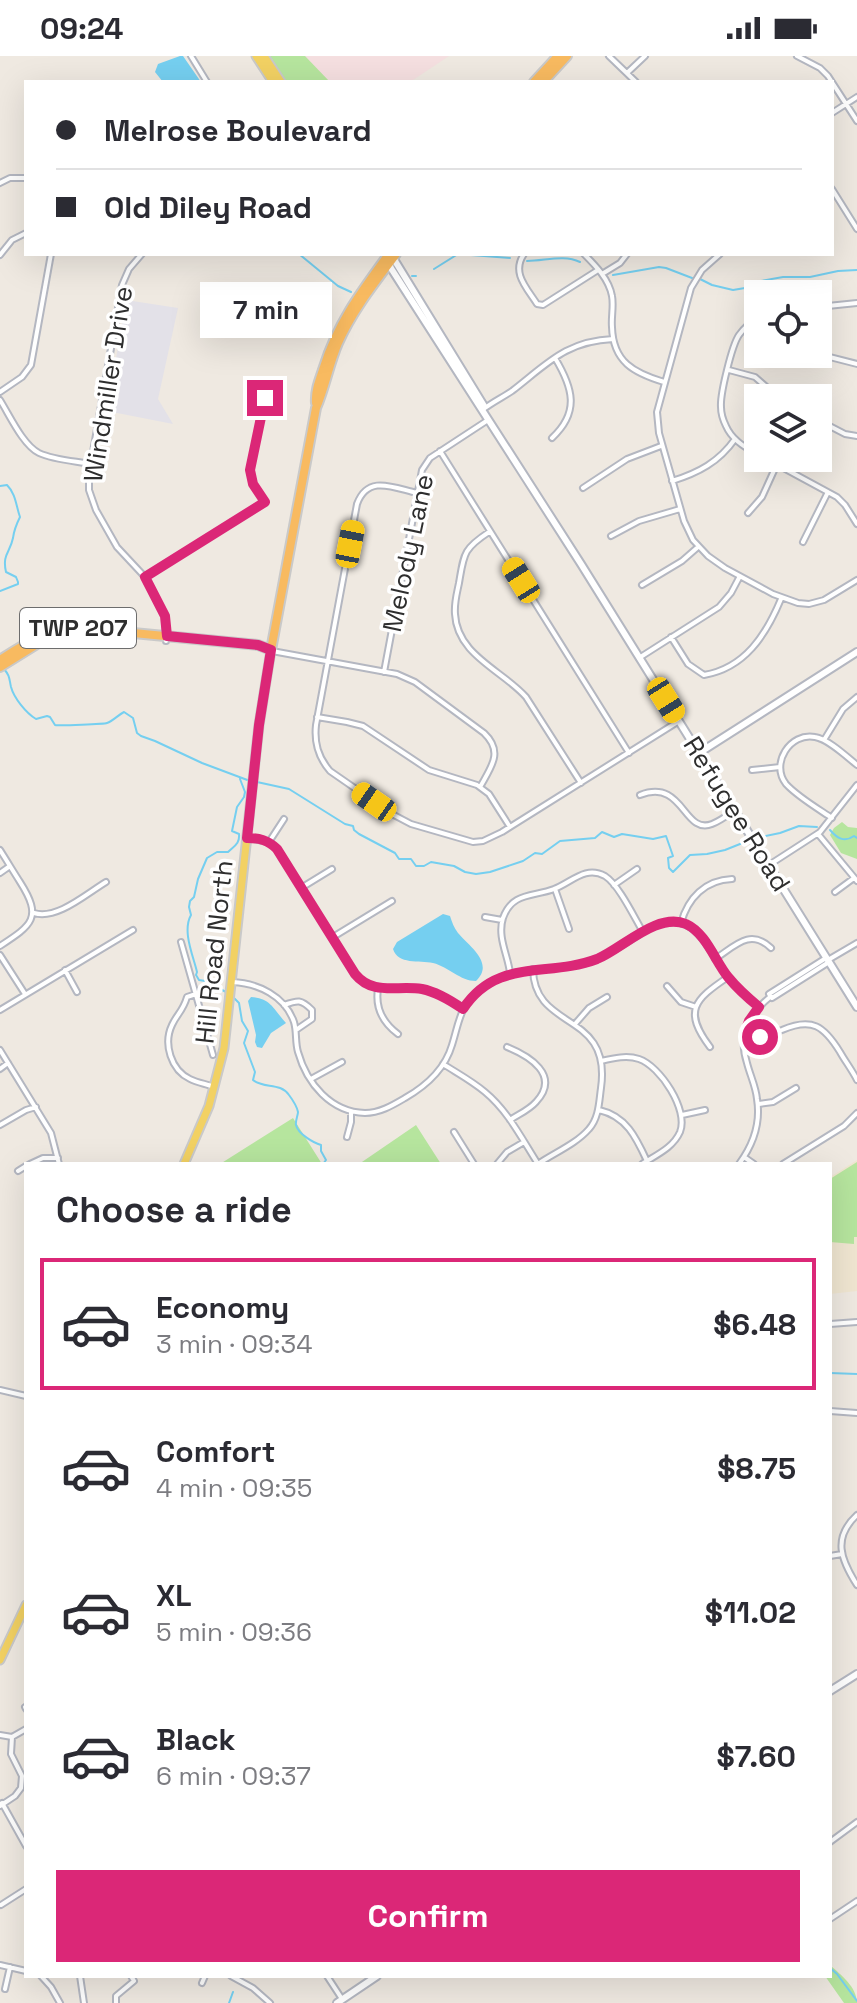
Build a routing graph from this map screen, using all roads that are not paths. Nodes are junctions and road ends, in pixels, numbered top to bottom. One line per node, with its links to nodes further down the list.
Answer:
1 (191, 56): 10 (street)
2 (256, 56): 11 (main road)
3 (264, 56): 12 (main road)
4 (558, 56): 13 (highway)
5 (567, 56): 14 (highway)
6 (609, 56): 9 (street)
7 (645, 56): 9 (street)
8 (797, 56): 16 (street)
9 (627, 73): 15 (street)
10 (206, 80)
11 (272, 80)
12 (280, 80)
13 (536, 80)
14 (545, 80)
15 (634, 80)
16 (830, 80)
17 (834, 85): 19 (street)
18 (857, 97): 19 (street)
19 (847, 104): 20 (street); 21 (street)
20 (834, 112)
21 (857, 121)
22 (24, 178): 23 (street)
23 (0, 183)
24 (834, 192): 25 (street)
25 (857, 229)
26 (24, 234): 27 (street)
27 (0, 255)
28 (51, 256): 47 (street)
29 (140, 256): 58 (street, Windmiller Drive)
30 (522, 256): 35 (street)
31 (586, 256): 35 (street)
32 (625, 256): 35 (street)
33 (718, 256): 45 (street)
34 (389, 257): 49 (main road, Refugee Road); 49 (main road, Refugee Road); 81 (highway, Hill Road North)
35 (600, 272): 39 (street)
36 (857, 303): 37 (street)
37 (832, 306)
38 (744, 330): 43 (street)
39 (613, 339): 40 (street); 45 (street)
40 (555, 357): 49 (street); 53 (street)
41 (832, 358): 42 (street)
42 (857, 364)
43 (729, 370): 46 (street); 54 (street)
44 (268, 382): 75 (street)
45 (664, 382): 56 (street)
46 (763, 384)
47 (0, 392)
48 (0, 400): 58 (street)
49 (484, 408): 50 (main road, Refugee Road)
50 (489, 419): 57 (street, Melody Lane); 83 (main road, Refugee Road)
51 (832, 428): 52 (street)
52 (857, 436)
53 (552, 438)
54 (735, 439): 55 (street); 61 (street)
55 (744, 445)
56 (662, 446): 61 (street); 62 (street)
57 (440, 451): 64 (street, Melody Lane); 70 (street)
58 (91, 464): 75 (street, Windmiller Drive)
59 (773, 472): 67 (street)
60 (792, 472): 63 (street)
61 (672, 481): 65 (street)
62 (583, 488)
63 (828, 492): 68 (street); 72 (street)
64 (417, 493): 85 (street); 87 (street, Melody Lane)
65 (680, 509): 71 (street); 73 (street)
66 (857, 511): 68 (street)
67 (748, 513)
68 (851, 515): 69 (street)
69 (857, 524)
70 (490, 531): 92 (street); 97 (street)
71 (611, 536)
72 (803, 542)
73 (698, 547): 74 (street); 77 (street)
74 (740, 576): 78 (street); 79 (street)
75 (145, 577): 80 (street, Windmiller Drive)
76 (857, 580): 78 (street)
77 (642, 585)
78 (781, 598): 79 (street)
79 (671, 637): 83 (street)
80 (166, 638): 81 (highway, TWP 207); 84 (highway, TWP 207)
81 (271, 650): 85 (street); 106 (main road, Hill Road North)
82 (857, 652): 93 (main road)
83 (639, 658): 90 (main road, Refugee Road)
84 (5, 659): 86 (highway, TWP 207)
85 (328, 661): 87 (street); 89 (street)
86 (0, 667)
87 (384, 672): 98 (street)
88 (857, 697): 91 (street)
89 (317, 717): 98 (street); 104 (street)
90 (679, 721): 92 (street); 93 (main road, Refugee Road)
91 (824, 740): 94 (street); 95 (street)
92 (629, 753): 97 (street)
93 (699, 753): 101 (main road, Refugee Road)
94 (857, 765)
95 (780, 767): 96 (street); 102 (street)
96 (752, 770)
97 (581, 783): 104 (street)
98 (480, 787): 104 (street)
99 (856, 789): 102 (street)
100 (640, 795): 101 (street)
101 (735, 810): 109 (main road, Refugee Road)
102 (832, 818): 105 (street)
103 (284, 819): 107 (street)
104 (510, 827)
105 (818, 834): 109 (street); 115 (street)
106 (247, 838): 107 (street); 141 (main road, Hill Road North)
107 (269, 842): 118 (street)
108 (0, 850): 110 (street)
109 (769, 865): 136 (main road, Refugee Road)
110 (10, 866): 113 (street); 122 (street)
111 (332, 869): 118 (street)
112 (637, 869): 117 (street)
113 (0, 873)
114 (732, 879): 125 (street)
115 (856, 879): 120 (street)
116 (106, 882): 122 (street)
117 (614, 885): 119 (street); 128 (street)
118 (301, 888): 129 (street)
119 (555, 888): 124 (street); 126 (street)
120 (835, 892)
121 (392, 901): 129 (street)
122 (33, 913): 132 (street)
123 (485, 917): 124 (street)
124 (503, 920): 139 (street)
125 (681, 923): 128 (street); 135 (street)
126 (569, 929)
127 (133, 930): 138 (street)
128 (643, 932): 137 (street)
129 (332, 937): 143 (street)
130 (181, 942): 146 (street)
131 (857, 943): 136 (street)
132 (0, 946)
133 (771, 948): 135 (street)
134 (0, 955): 145 (street)
135 (715, 959): 140 (street)
136 (828, 960): 150 (street); 151 (main road, Refugee Road)
137 (533, 969): 139 (street); 154 (street)
138 (65, 970): 144 (street); 145 (street)
139 (510, 973): 152 (street)
140 (728, 977): 149 (street); 150 (street)
141 (231, 986): 148 (street); 169 (main road, Hill Road North)
142 (667, 986): 149 (street)
143 (378, 989): 152 (street); 156 (street)
144 (77, 992)
145 (25, 994): 153 (street)
146 (196, 994): 161 (street); 169 (street)
147 (607, 997): 154 (street)
148 (284, 1005): 155 (street); 155 (street)
149 (696, 1007): 159 (street)
150 (759, 1007): 157 (street)
151 (857, 1007)
152 (463, 1009): 165 (street)
153 (0, 1010)
154 (575, 1024): 162 (street)
155 (296, 1031): 167 (street)
156 (398, 1034)
157 (744, 1035): 168 (street); 171 (street)
158 (507, 1047): 178 (street)
159 (710, 1047)
160 (0, 1050): 164 (street)
161 (213, 1055)
162 (601, 1061): 173 (street); 177 (street)
163 (342, 1062): 167 (street)
164 (8, 1063): 166 (street); 172 (street)
165 (443, 1064): 175 (street); 178 (street)
166 (0, 1069)
167 (311, 1079): 175 (street)
168 (857, 1080)
169 (215, 1087): 186 (main road, Hill Road North)
170 (796, 1088): 171 (street)
171 (758, 1104): 183 (street)
172 (36, 1107): 179 (street); 184 (street)
173 (598, 1109): 190 (street); 191 (street)
174 (705, 1110): 177 (street)
175 (351, 1111): 181 (street)
176 (857, 1113): 194 (street)
177 (682, 1115): 191 (street)
178 (510, 1120): 182 (street)
179 (0, 1125)
180 (454, 1132): 187 (street)
181 (347, 1137)
182 (524, 1142): 188 (street); 189 (street)
183 (744, 1157): 192 (street); 193 (street)
184 (58, 1161): 185 (street)
185 (34, 1162)
186 (185, 1162)
187 (473, 1162)
188 (498, 1162)
189 (537, 1162)
190 (541, 1162)
191 (644, 1162)
192 (740, 1162)
193 (751, 1162)
194 (786, 1162)
195 (24, 1167): 196 (street)
196 (18, 1171)
197 (857, 1322): 198 (street)
198 (832, 1324)
199 (0, 1390): 200 (street)
200 (24, 1396)
201 (832, 1411): 202 (street)
202 (857, 1413)
203 (857, 1515): 204 (street)
204 (842, 1554): 205 (street); 206 (street)
205 (832, 1556)
206 (857, 1585)
207 (24, 1609): 208 (main road)
208 (0, 1660)
209 (857, 1674): 210 (main road)
210 (832, 1690)
211 (24, 1730): 213 (street)
212 (0, 1735): 213 (street)
213 (12, 1737): 214 (street)
214 (1, 1804): 217 (street)
215 (857, 1822): 216 (street)
216 (832, 1841)
217 (24, 1843)
218 (24, 1890): 220 (street)
219 (857, 1901): 221 (street)
220 (1, 1905)
221 (832, 1918)
222 (0, 1965): 223 (street)
223 (10, 1967): 224 (street); 233 (street)
224 (24, 1970)
225 (43, 1978): 235 (street)
226 (80, 1978): 236 (street)
227 (132, 1978): 237 (street)
228 (204, 1978): 232 (street)
229 (235, 1978): 238 (street)
230 (328, 1978): 234 (street)
231 (374, 1978): 234 (main road)
232 (202, 1983)
233 (5, 1989)
234 (339, 2001)
235 (60, 2003)
236 (84, 2003)
237 (116, 2003)
238 (270, 2003)

